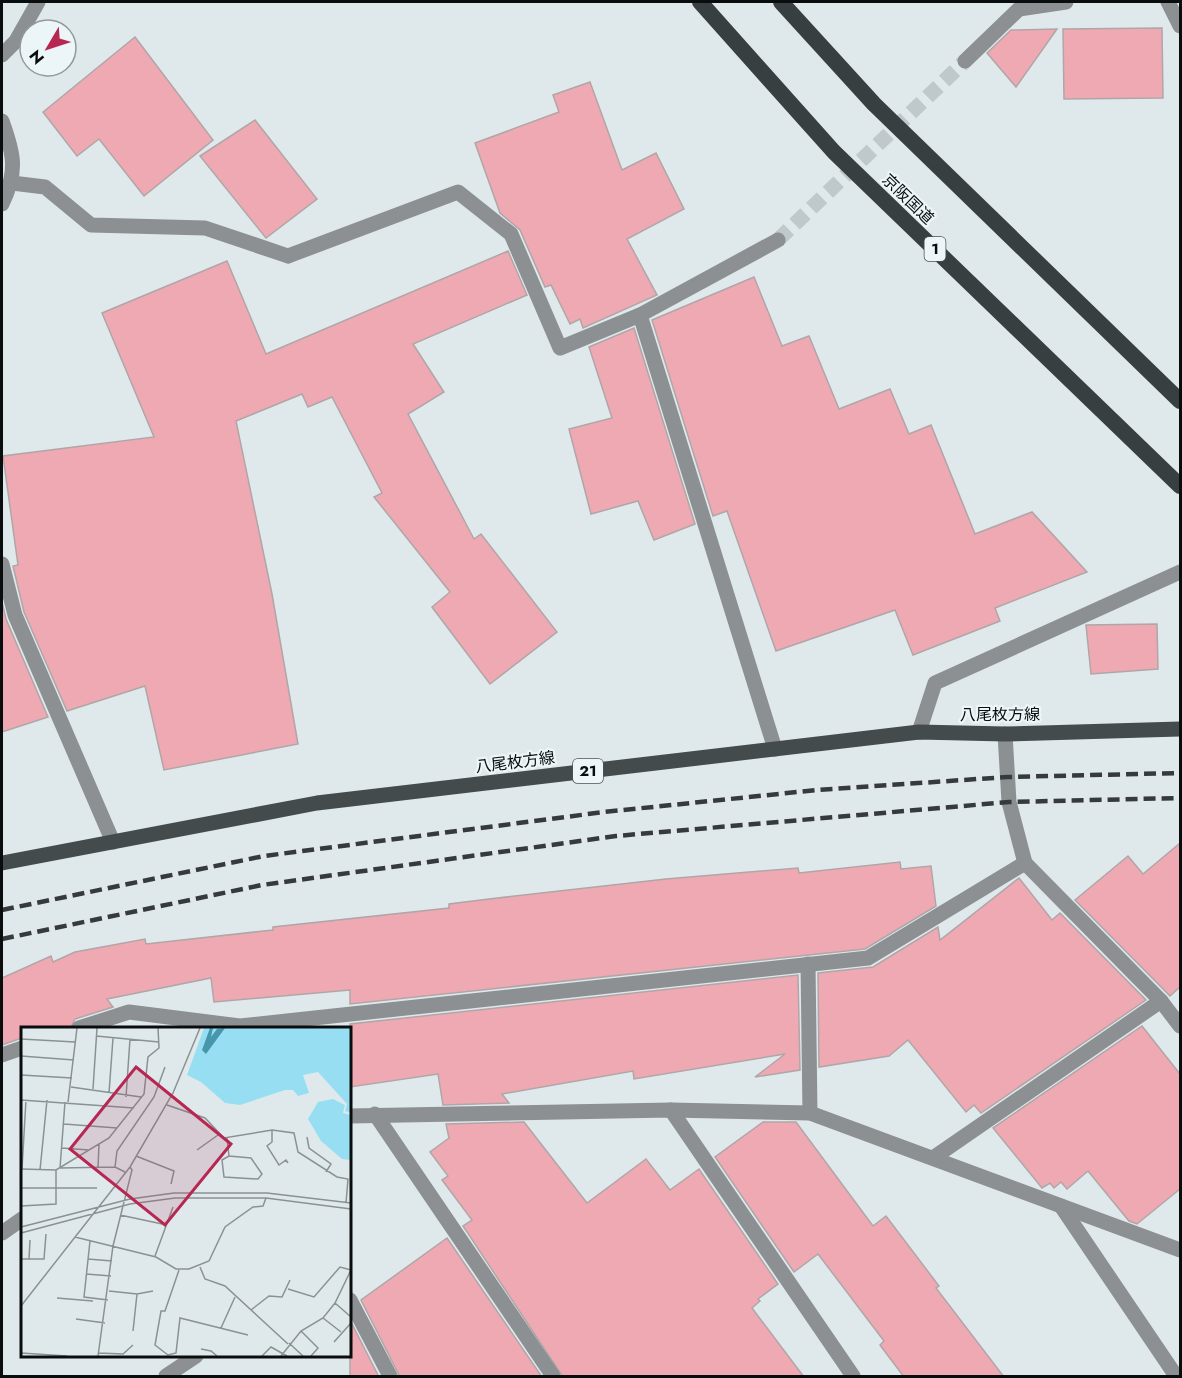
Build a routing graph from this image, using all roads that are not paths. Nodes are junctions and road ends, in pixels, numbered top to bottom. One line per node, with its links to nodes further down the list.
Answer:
1 (38, 2): 7 (street)
2 (700, 2): 15 (highway, 京阪国道 / 1)
3 (782, 2): 14 (highway)
4 (1066, 2): 8 (street)
5 (1168, 2): 6 (street)
6 (1180, 26)
7 (2, 55)
8 (965, 61)
9 (2, 121): 10 (street)
10 (12, 183): 11 (street); 13 (street)
11 (2, 204)
12 (778, 240): 13 (street)
13 (640, 315): 21 (street)
14 (1180, 401)
15 (1180, 486)
16 (2, 564): 22 (street)
17 (1180, 572): 19 (street)
18 (1180, 729): 20 (main road, 八尾枚方線 / 21)
19 (919, 732): 20 (main road, 八尾枚方線 / 21); 21 (main road, 八尾枚方線 / 21)
20 (1005, 734): 24 (street)
21 (775, 749): 22 (main road, 八尾枚方線 / 21)
22 (113, 842): 23 (main road, 八尾枚方線 / 21)
23 (2, 863)
24 (1025, 863): 25 (street); 26 (street)
25 (808, 964): 27 (street); 33 (street)
26 (1161, 1001): 28 (street); 36 (street)
27 (263, 1026): 29 (street)
28 (1180, 1026)
29 (86, 1027)
30 (21, 1048): 31 (street)
31 (2, 1055)
32 (671, 1110): 33 (street); 34 (street); 46 (street)
33 (810, 1113): 36 (street)
34 (375, 1114): 35 (street); 45 (street)
35 (351, 1116)
36 (933, 1158): 37 (street)
37 (1061, 1206): 40 (street); 47 (street)
38 (21, 1220): 39 (street)
39 (2, 1233)
40 (1180, 1250)
41 (351, 1302): 44 (street)
42 (195, 1357): 43 (street)
43 (166, 1377)
44 (390, 1377)
45 (553, 1377)
46 (853, 1377)
47 (1176, 1377)

